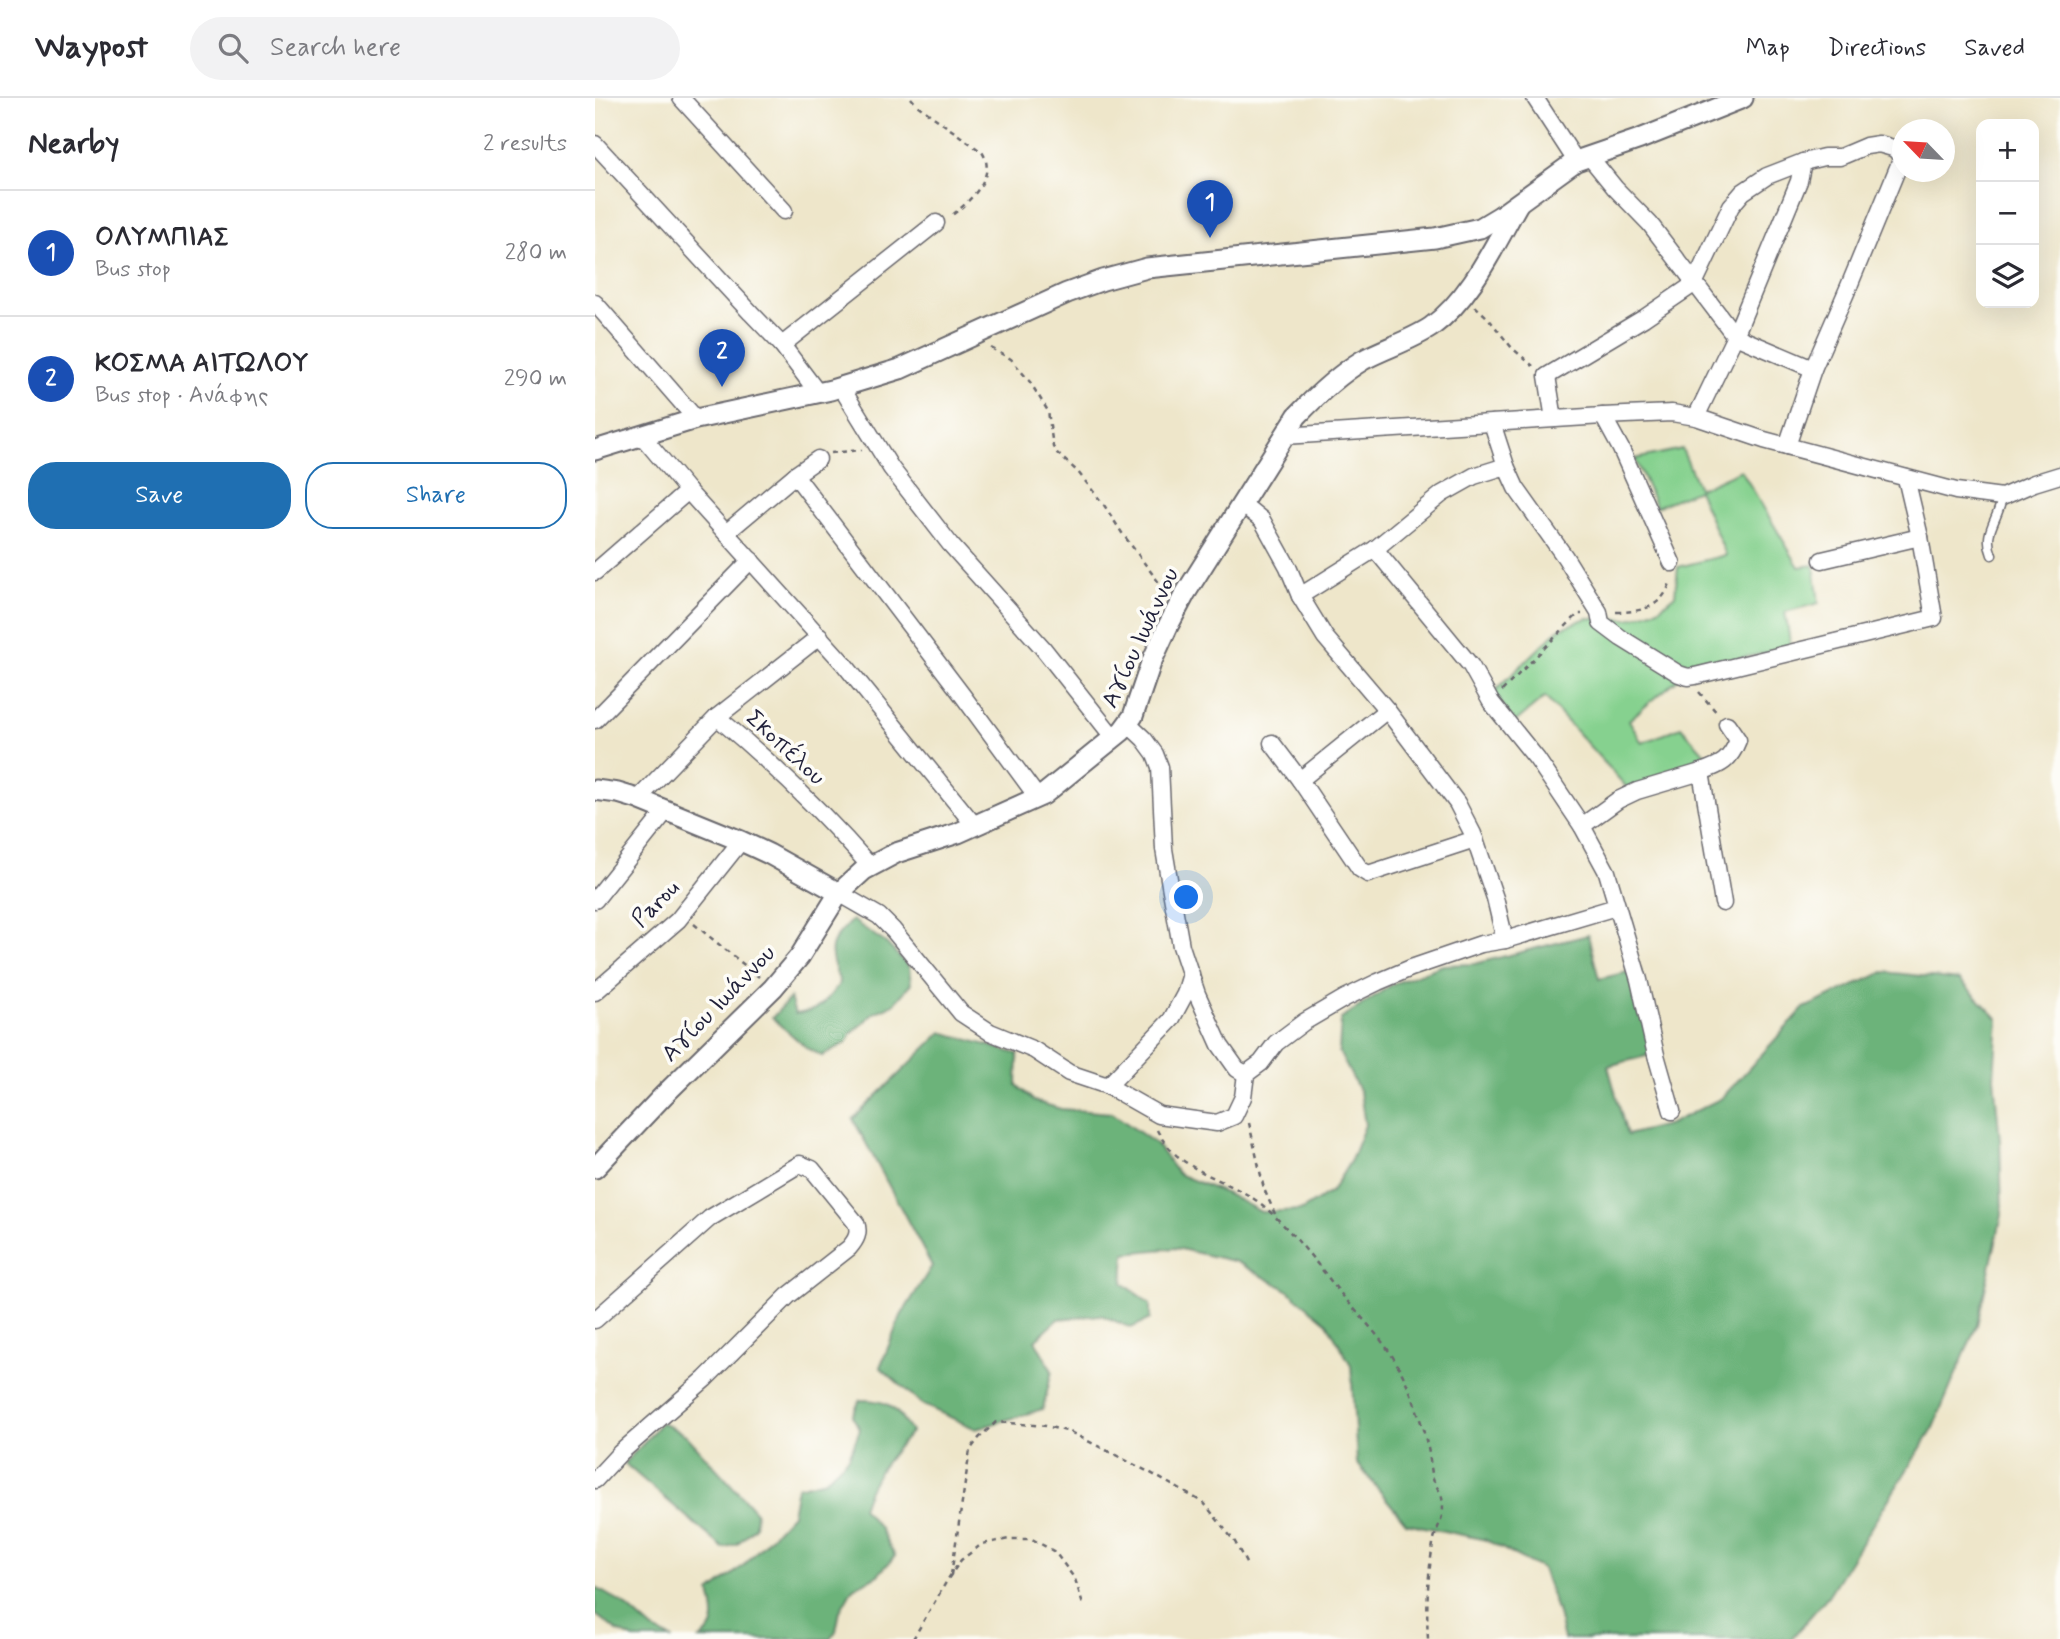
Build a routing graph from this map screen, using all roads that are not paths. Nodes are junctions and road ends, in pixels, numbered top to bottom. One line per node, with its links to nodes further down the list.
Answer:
1 (681, 98): 8 (street)
2 (1535, 98): 5 (street)
3 (1743, 98): 5 (street, Αγίου Ιωάννου)
4 (595, 144): 13 (street)
5 (1582, 158): 7 (street, Αγίου Ιωάννου); 10 (street)
6 (1803, 162): 10 (street); 12 (street); 14 (street)
7 (1518, 204): 15 (street); 23 (street, Αγίου Ιωάννου)
8 (784, 211)
9 (936, 223): 13 (street)
10 (1694, 284): 12 (street); 20 (street)
11 (595, 303): 19 (street)
12 (1735, 336): 14 (street); 18 (street)
13 (782, 345): 16 (street)
14 (1813, 369): 24 (street)
15 (841, 387): 16 (street); 48 (street)
16 (818, 393): 19 (street)
17 (1603, 415): 18 (street); 20 (street); 40 (street)
18 (1696, 417): 24 (street)
19 (697, 419): 22 (street)
20 (1554, 419): 21 (street)
21 (1492, 423): 23 (street); 27 (street)
22 (642, 436): 25 (street); 31 (street)
23 (1284, 436): 33 (street, Αγίου Ιωάννου)
24 (1787, 446): 30 (street)
25 (595, 450)
26 (818, 459): 28 (street)
27 (1506, 466): 35 (street); 36 (street)
28 (795, 475): 34 (street); 53 (street)
29 (2060, 475): 32 (street)
30 (1906, 478): 32 (street); 35 (street)
31 (688, 491): 34 (street); 41 (street)
32 (2002, 497): 37 (lane)
33 (1241, 503): 42 (street); 48 (street, Αγίου Ιωάννου)
34 (726, 533): 38 (street)
35 (1920, 537): 39 (street)
36 (1375, 549): 42 (street); 56 (street)
37 (1992, 555)
38 (751, 560): 43 (street); 46 (street)
39 (1822, 560)
40 (1672, 563)
41 (595, 572)
42 (1300, 596): 44 (street)
43 (820, 636): 45 (street); 57 (street)
44 (1387, 710): 51 (street); 58 (street)
45 (717, 717): 54 (street, Σκοπέλου); 60 (street, Σκοπέλου)
46 (595, 720)
47 (1727, 724): 50 (street)
48 (1121, 731): 53 (street, Αγίου Ιωάννου); 66 (street)
49 (1272, 743): 51 (street)
50 (1701, 772): 56 (street); 63 (street)
51 (1300, 780): 58 (street)
52 (595, 790): 54 (street)
53 (1038, 798): 57 (street, Αγίου Ιωάννου)
54 (638, 799): 55 (street)
55 (666, 811): 59 (street); 62 (street)
56 (1582, 826): 64 (street)
57 (975, 827): 60 (street, Αγίου Ιωάννου)
58 (1475, 839): 65 (street)
59 (741, 841): 61 (street); 67 (street, Parou)
60 (870, 866): 61 (street, Αγίου Ιωάννου)
61 (839, 893): 69 (street); 71 (street, Αγίου Ιωάννου)
62 (595, 900)
63 (1723, 903)
64 (1616, 907): 65 (street); 70 (street)
65 (1505, 940): 68 (street)
66 (1191, 974): 68 (street); 69 (street)
67 (595, 992)
68 (1246, 1074): 69 (street)
69 (1108, 1086)
70 (1672, 1111)
71 (595, 1168)
72 (595, 1320): 73 (street)
73 (595, 1480)

